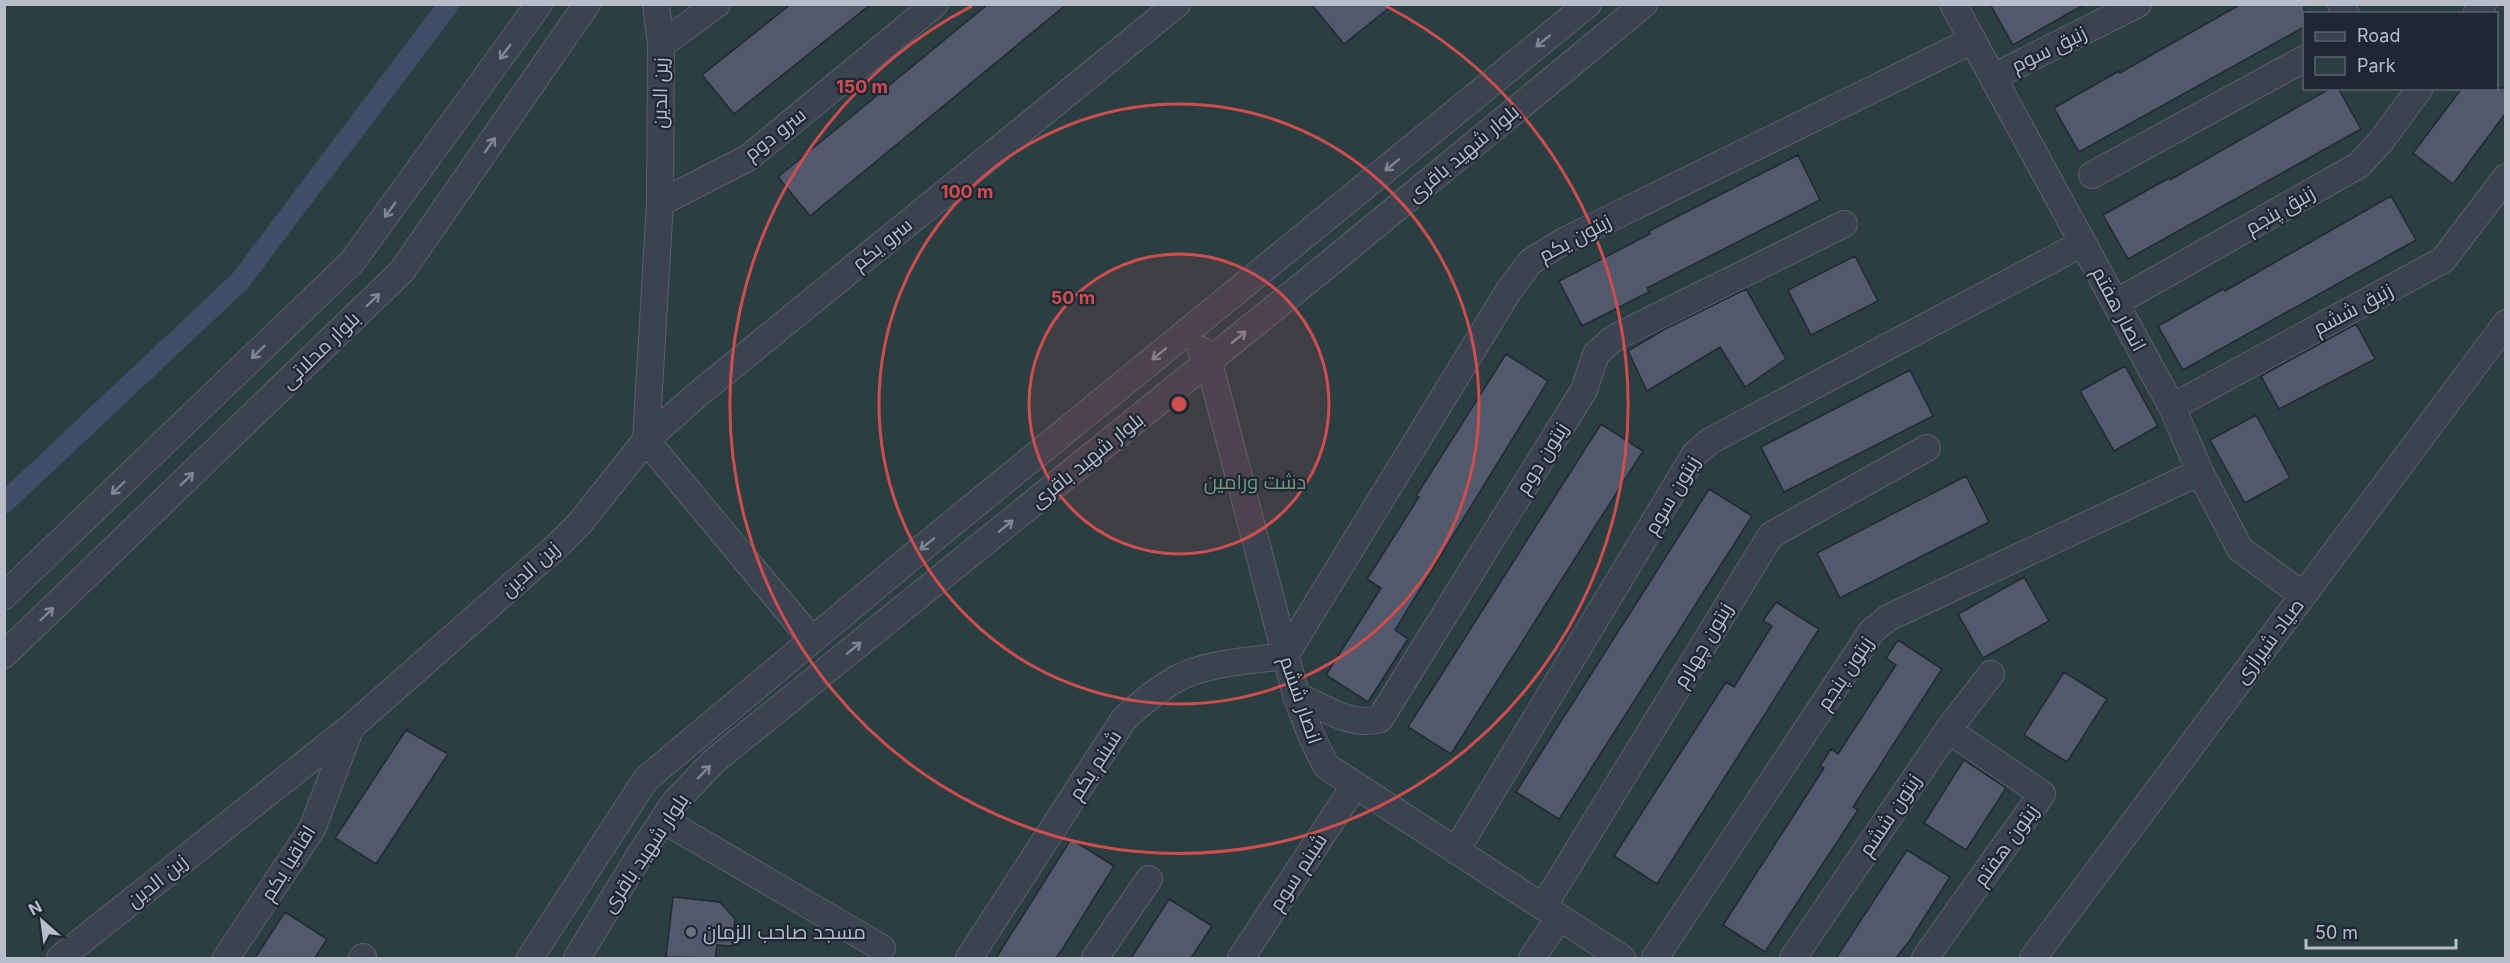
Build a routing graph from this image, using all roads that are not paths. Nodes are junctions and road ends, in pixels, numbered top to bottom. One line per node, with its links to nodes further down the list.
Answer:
1 (539, 4): 30 (street, بلوار محلاتی, one-way to 30)
2 (587, 4): 32 (street, بلوار محلاتی, one-way to 2)
3 (656, 4): 12 (street, زین الدین)
4 (717, 4): 12 (street)
5 (934, 4): 18 (street, سرو دوم)
6 (1177, 4): 26 (street, سرو یکم)
7 (1588, 4): 23 (street, بلوار شهید باقری, one-way to 23)
8 (1644, 4): 24 (street, بلوار شهید باقری, one-way to 8)
9 (1953, 4): 11 (street, انصار هفتم)
10 (2138, 4): 14 (street, زنبق سوم)
11 (1973, 40): 14 (street, انصار هفتم); 33 (street, زیتون یکم)
12 (661, 45): 18 (street, زین الدین)
13 (2303, 60): 16 (street)
14 (1993, 77): 20 (street, انصار هفتم)
15 (2412, 92): 21 (street, زنبق پنجم)
16 (2092, 175)
17 (2505, 177): 25 (street, زنبق ششم)
18 (660, 202): 26 (street, زین الدین)
19 (1844, 224): 35 (street, زیتون دوم)
20 (2083, 243): 21 (street, انصار هفتم); 40 (street, زیتون سوم)
21 (2115, 303): 25 (street, انصار هفتم)
22 (2505, 323): 29 (street, صیاد شیرازی)
23 (1188, 331): 24 (street, انصار ششم); 31 (street, بلوار شهید باقری, one-way to 31)
24 (1209, 362): 33 (street, انصار ششم); 39 (street, بلوار شهید باقری, one-way to 24)
25 (2172, 406): 28 (street, انصار هفتم)
26 (646, 440): 31 (street); 36 (street, زین الدین)
27 (1927, 448): 42 (street, زیتون چهارم)
28 (2200, 472): 29 (street, انصار هفتم); 53 (street, زیتون پنجم)
29 (2303, 595): 56 (street, صیاد شیرازی)
30 (4, 596)
31 (812, 640): 46 (street, بلوار شهید باقری)
32 (4, 655)
33 (1285, 656): 35 (street, انصار ششم); 48 (street, شبنم یکم)
34 (1991, 674): 37 (street, زیتون ششم)
35 (1296, 695): 38 (street, انصار ششم)
36 (351, 727): 44 (street, زین الدین); 45 (street, اقاقیا یکم)
37 (1948, 730): 54 (street, زیتون ششم); 55 (street, زیتون هفتم)
38 (1355, 785): 40 (street, انصار ششم); 50 (street, شبنم سوم)
39 (663, 820): 43 (street); 47 (street, بلوار شهید باقری)
40 (1455, 851): 42 (street, انصار ششم)
41 (1149, 879): 49 (street)
42 (1551, 912): 51 (street, زیتون چهارم); 52 (street, انصار ششم)
43 (882, 948)
44 (60, 958)
45 (226, 958)
46 (530, 958)
47 (577, 958)
48 (969, 958)
49 (1095, 958)
50 (1240, 958)
51 (1532, 958)
52 (1622, 958)
53 (1655, 958)
54 (1793, 958)
55 (1925, 958)
56 (2033, 958)

